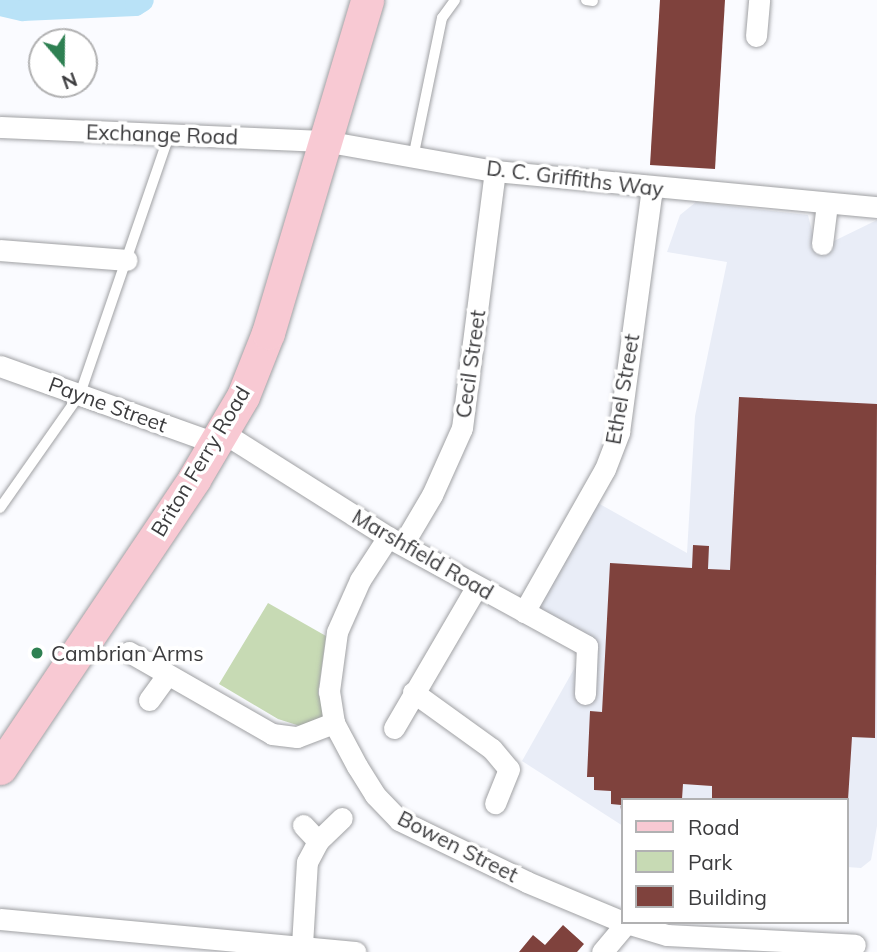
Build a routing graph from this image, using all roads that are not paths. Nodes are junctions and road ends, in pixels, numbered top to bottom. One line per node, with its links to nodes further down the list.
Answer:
1 (367, 0): 9 (main road, Briton Ferry Road)
2 (455, 0): 10 (lane)
3 (586, 0): 5 (lane)
4 (759, 0): 6 (street)
5 (593, 1)
6 (756, 36)
7 (0, 127): 8 (street, Exchange Road)
8 (169, 135): 9 (street, Exchange Road); 17 (lane)
9 (324, 141): 10 (street, D. C. Griffiths Way); 20 (main road, Briton Ferry Road)
10 (414, 153): 11 (street, D. C. Griffiths Way)
11 (495, 171): 12 (street, D. C. Griffiths Way); 22 (street, Cecil Street)
12 (652, 188): 13 (street, D. C. Griffiths Way); 24 (street, Ethel Street)
13 (827, 204): 14 (street, D. C. Griffiths Way); 15 (street)
14 (877, 207)
15 (822, 243)
16 (0, 250): 17 (street)
17 (127, 260): 19 (lane)
18 (0, 366): 19 (street, Payne Street)
19 (80, 394): 20 (street, Payne Street); 21 (lane)
20 (219, 437): 22 (street, Marshfield Road); 32 (main road, Briton Ferry Road)
21 (0, 508)
22 (395, 541): 23 (street, Marshfield Road); 30 (street, Bowen Street)
23 (477, 586): 24 (street, Marshfield Road); 27 (street)
24 (524, 612): 28 (street, Marshfield Road)
25 (130, 652): 26 (street)
26 (167, 675): 29 (street); 30 (street)
27 (413, 692): 31 (street); 33 (street)
28 (585, 694)
29 (149, 700)
30 (334, 723): 38 (street, Bowen Street)
31 (394, 728)
32 (0, 768)
33 (495, 803)
34 (342, 818): 36 (street)
35 (303, 825): 36 (street)
36 (318, 841): 42 (street)
37 (0, 919): 41 (street)
38 (622, 922)
39 (623, 924): 46 (street)
40 (628, 924): 43 (street, Bowen Street)
41 (189, 944): 42 (street)
42 (302, 945): 45 (street)
43 (706, 945): 44 (street, Bowen Street)
44 (855, 945)
45 (355, 952)
46 (602, 952)

